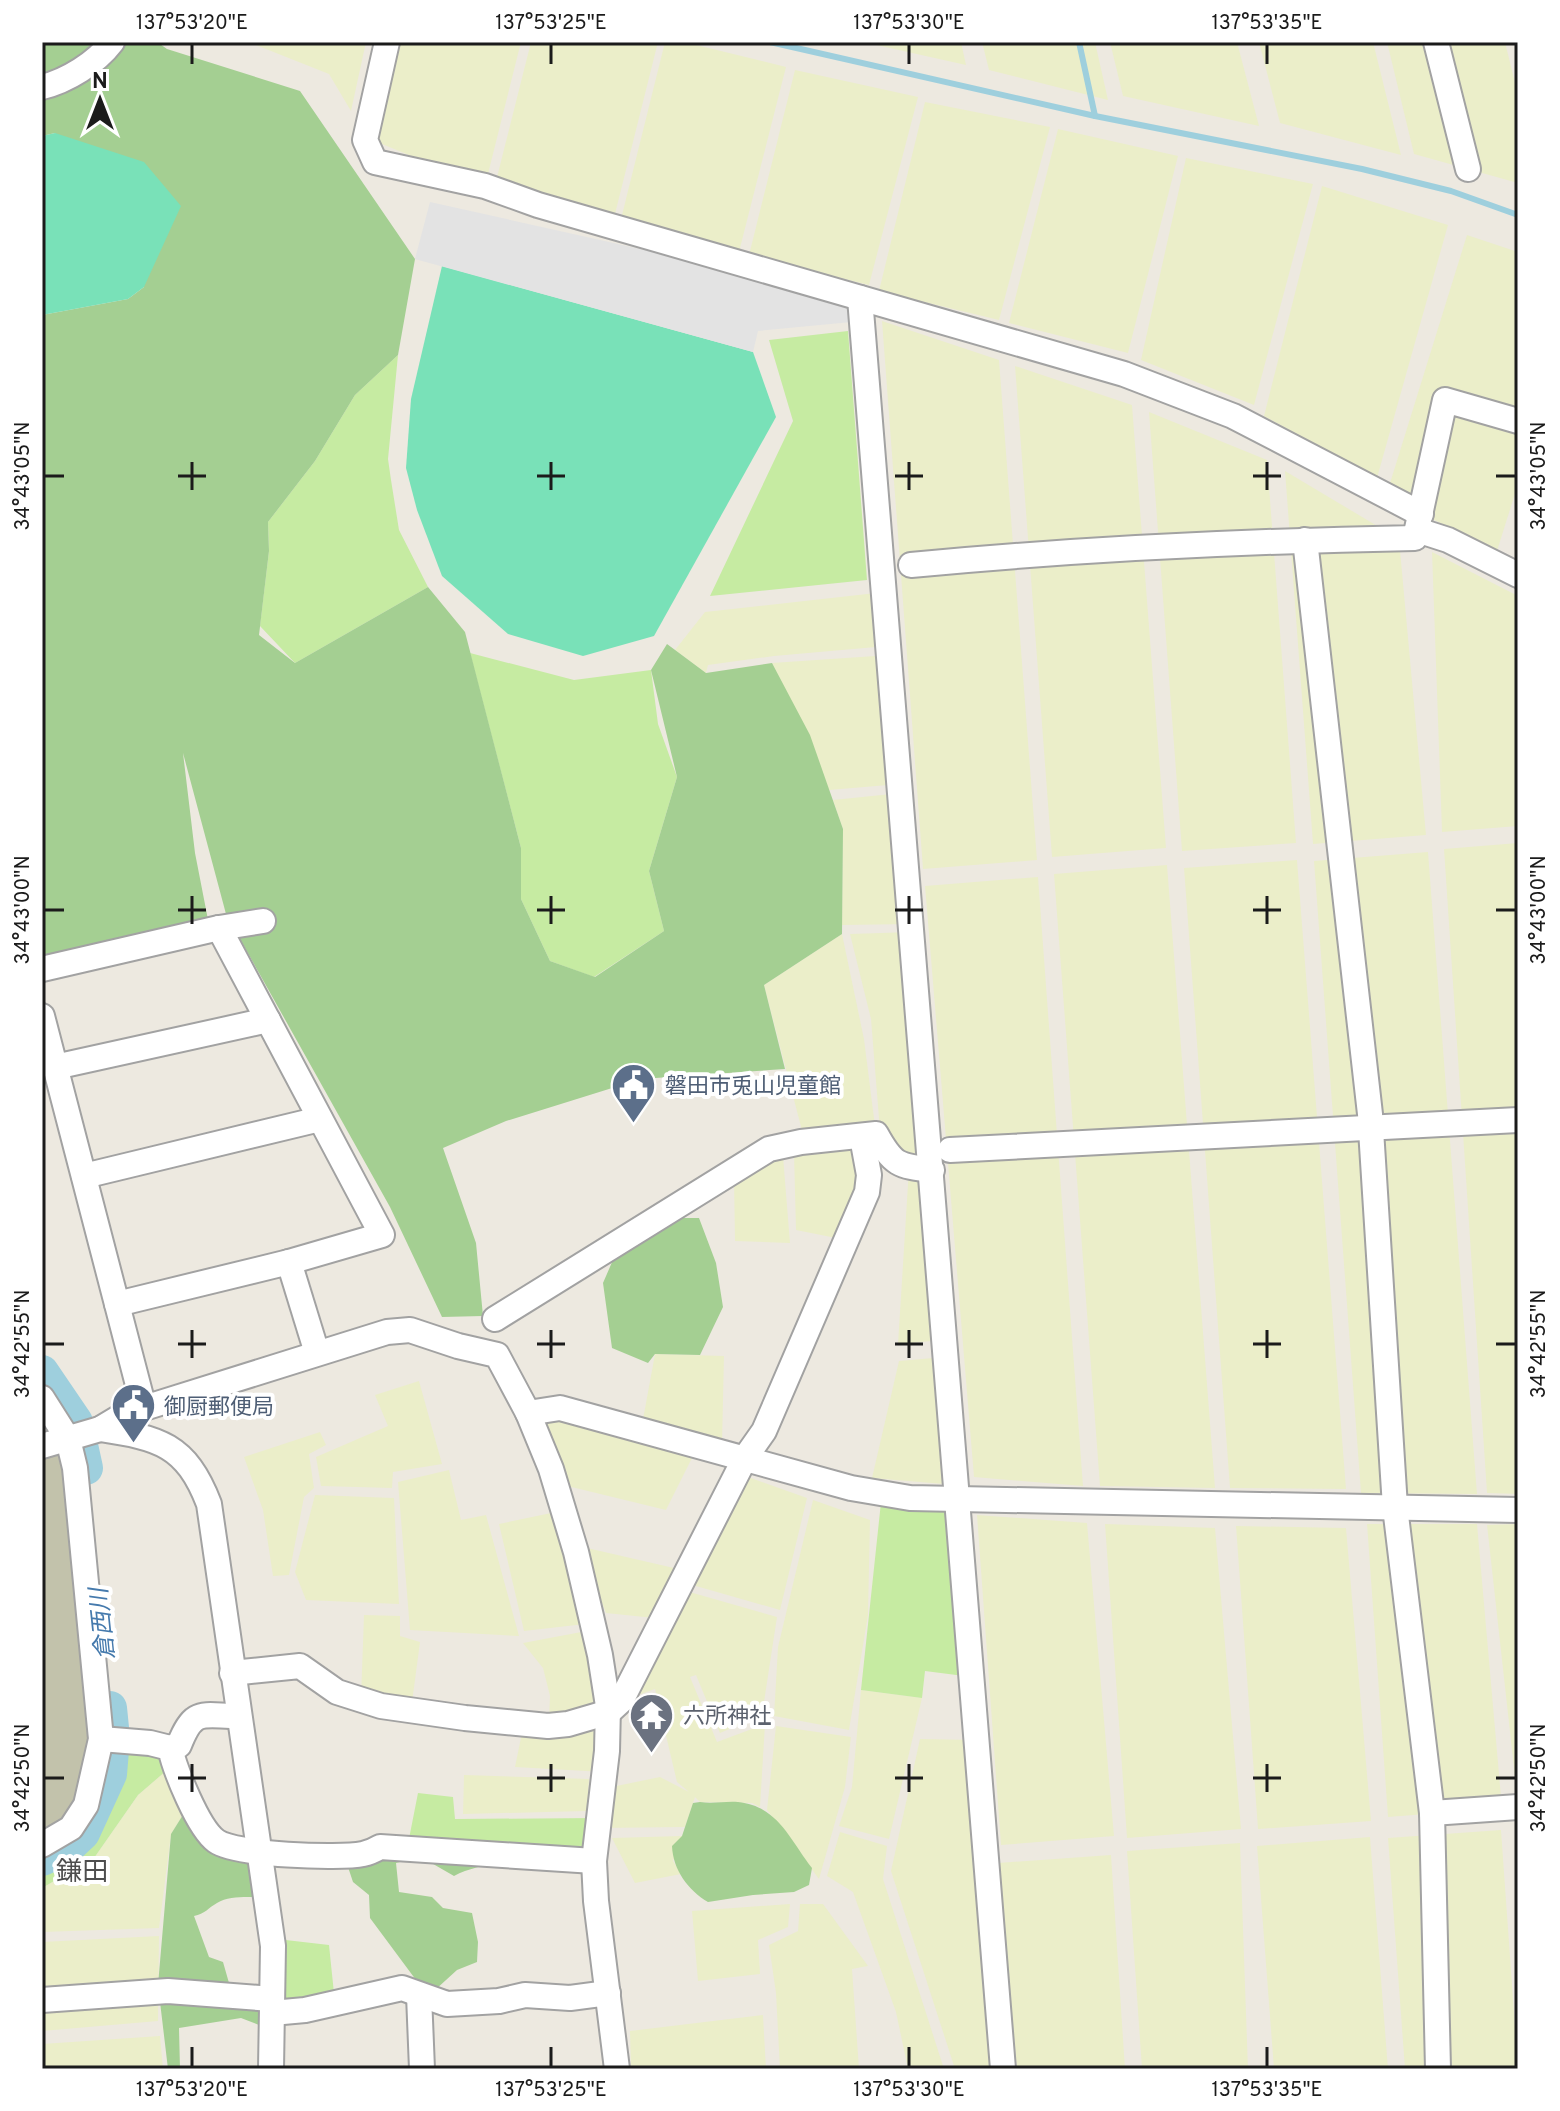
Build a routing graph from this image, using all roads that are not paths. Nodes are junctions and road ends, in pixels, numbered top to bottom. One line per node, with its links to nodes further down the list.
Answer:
1 (112, 42): 4 (street)
2 (387, 42): 6 (street)
3 (1436, 42): 5 (street)
4 (42, 87)
5 (1468, 169)
6 (860, 298): 8 (street); 23 (street)
7 (1518, 421): 8 (street)
8 (1419, 522): 9 (street); 11 (street)
9 (1305, 540): 10 (street); 20 (street)
10 (911, 565)
11 (1518, 575)
12 (263, 921): 13 (street)
13 (219, 928): 14 (street); 16 (street)
14 (42, 969)
15 (42, 1016): 17 (street)
16 (268, 1020): 17 (street); 18 (street)
17 (55, 1067): 24 (street)
18 (320, 1119): 24 (street); 25 (street)
19 (1518, 1120): 20 (street)
20 (1372, 1128): 22 (street); 37 (street)
21 (862, 1137): 23 (street); 27 (street); 35 (street)
22 (950, 1150)
23 (932, 1170): 36 (street)
24 (84, 1176): 26 (street)
25 (289, 1262): 26 (street); 28 (street)
26 (117, 1304): 30 (street)
27 (495, 1319)
28 (317, 1353): 30 (street); 31 (street)
29 (42, 1398): 33 (street)
30 (144, 1408): 32 (street)
31 (528, 1413): 35 (street); 40 (street)
32 (100, 1429): 33 (street); 39 (street)
33 (68, 1439): 34 (street); 42 (street)
34 (42, 1446)
35 (745, 1458): 36 (street); 40 (street)
36 (958, 1498): 37 (street); 56 (street)
37 (1395, 1507): 38 (street); 45 (street)
38 (1518, 1510)
39 (232, 1673): 40 (street); 41 (street)
40 (609, 1712): 48 (street)
41 (238, 1716): 43 (street); 47 (street)
42 (101, 1739): 43 (street); 46 (street)
43 (170, 1748): 47 (street)
44 (1518, 1807): 45 (street)
45 (1432, 1813): 57 (street)
46 (42, 1845)
47 (259, 1854): 48 (street); 52 (street)
48 (594, 1861): 49 (street)
49 (608, 1993): 50 (street); 55 (street)
50 (419, 1995): 52 (street); 54 (street)
51 (42, 2000): 52 (street)
52 (272, 2006): 53 (street)
53 (271, 2069)
54 (422, 2069)
55 (617, 2069)
56 (1003, 2069)
57 (1438, 2069)

